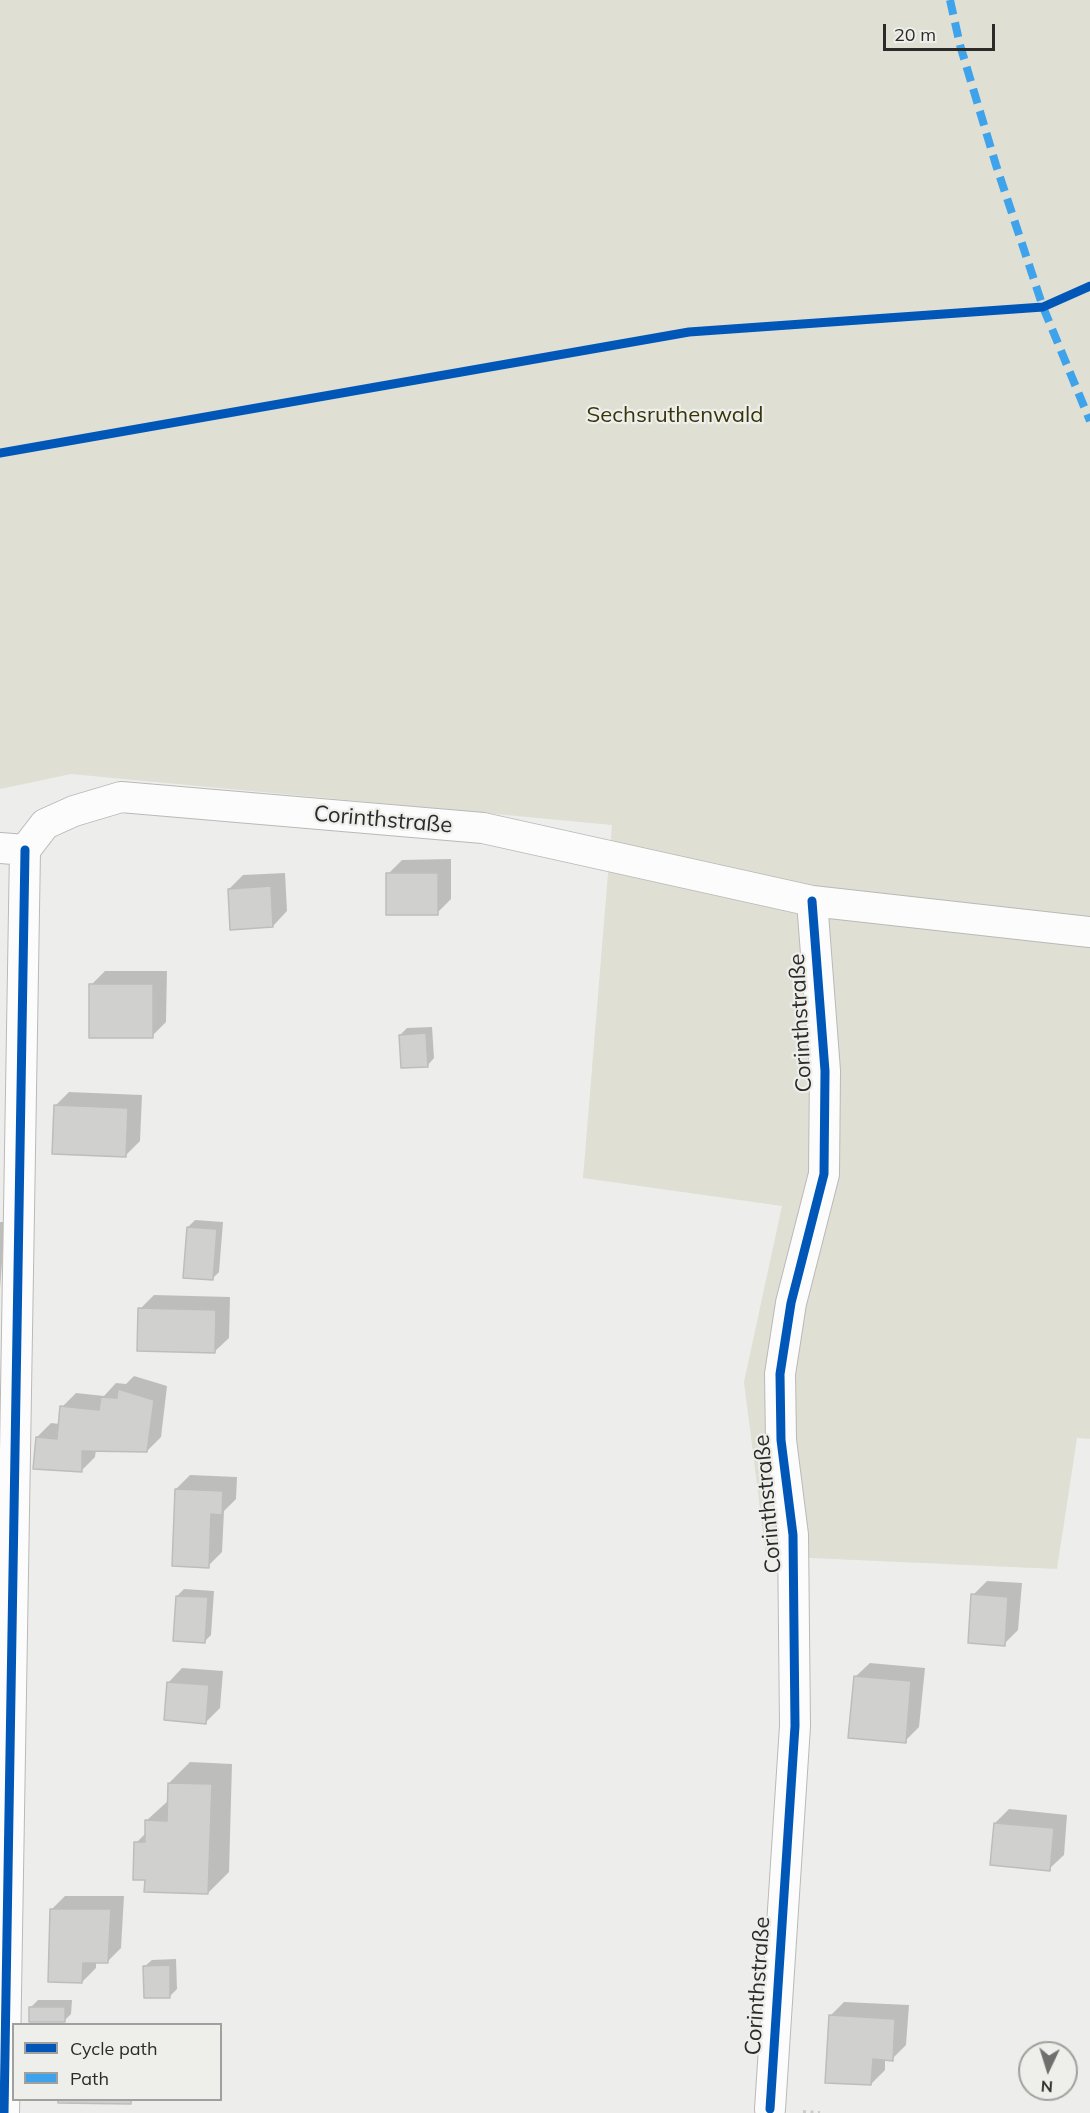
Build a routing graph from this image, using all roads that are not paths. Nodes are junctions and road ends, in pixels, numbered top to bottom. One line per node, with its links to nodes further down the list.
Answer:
1 (13, 849): 2 (street, Corinthstraße); 5 (street)
2 (812, 901): 3 (street, Corinthstraße); 4 (street, Corinthstraße)
3 (1090, 932)
4 (770, 2109)
5 (4, 2113)

